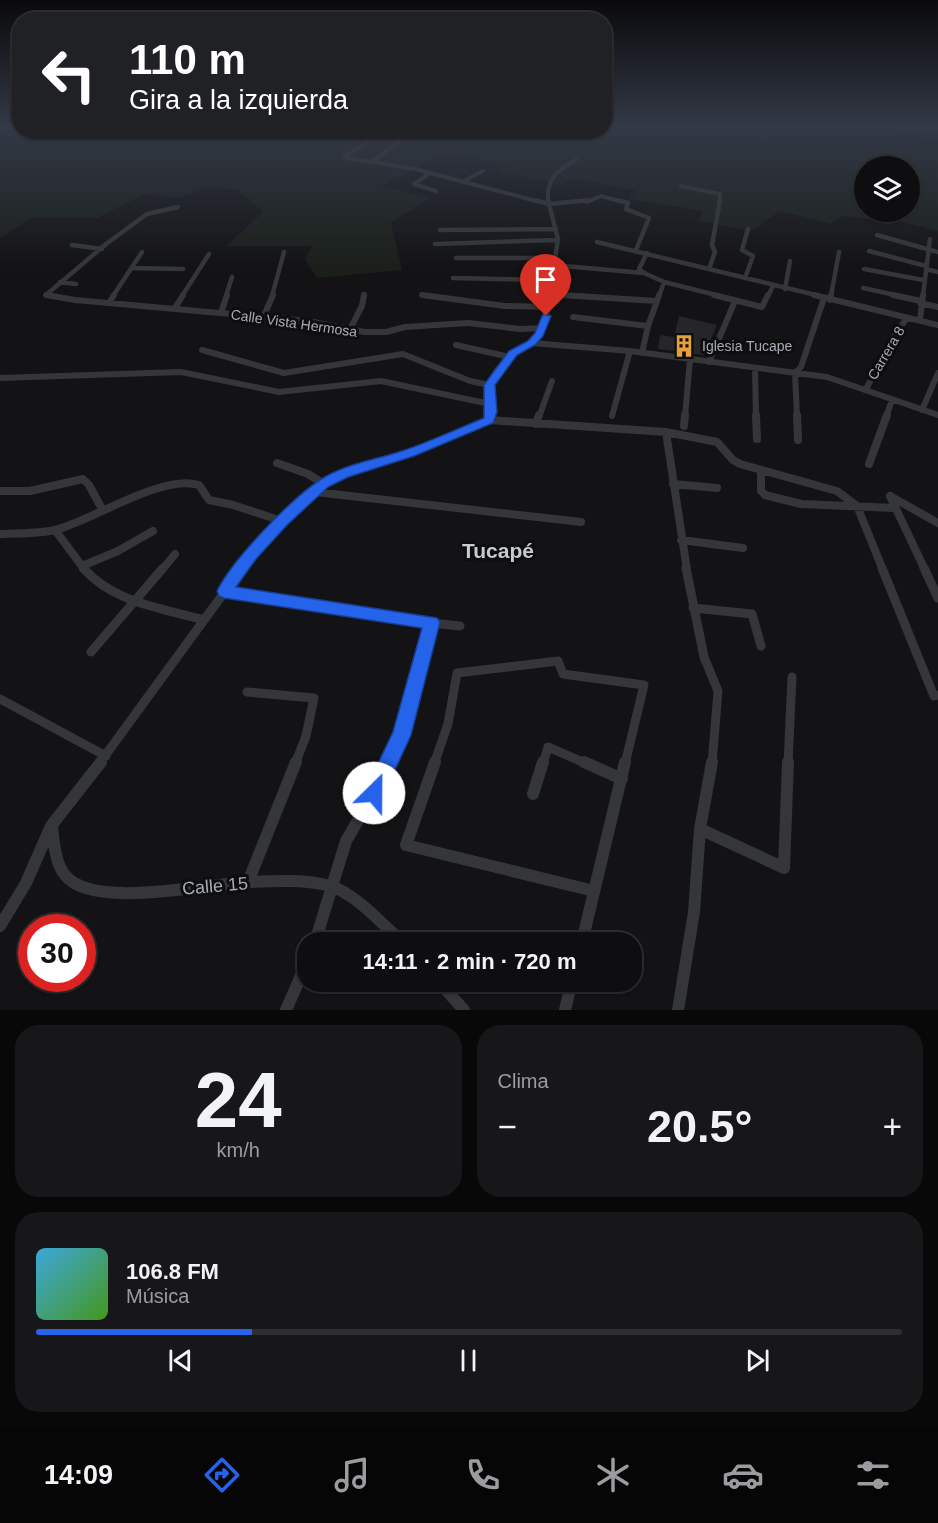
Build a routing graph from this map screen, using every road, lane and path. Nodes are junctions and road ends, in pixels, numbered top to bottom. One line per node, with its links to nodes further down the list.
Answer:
1 (430, 173): 4 (street); 6 (street)
2 (479, 173): 4 (street)
3 (556, 173): 7 (street)
4 (464, 182): 7 (street)
5 (681, 186): 35 (street)
6 (436, 191)
7 (549, 204): 9 (street); 20 (street)
8 (178, 207): 18 (street)
9 (556, 229): 11 (street); 14 (street)
10 (748, 229): 40 (street)
11 (440, 230)
12 (877, 235): 19 (street)
13 (930, 238): 19 (street)
14 (557, 240): 16 (street); 29 (street)
15 (597, 242): 20 (street)
16 (435, 244)
17 (72, 245): 18 (street)
18 (102, 249): 44 (street)
19 (927, 249): 25 (street); 32 (street)
20 (636, 250): 26 (street)
21 (869, 251): 32 (street)
22 (142, 252): 33 (street)
23 (284, 252): 63 (street)
24 (839, 252): 53 (street)
25 (938, 252)
26 (647, 253): 35 (street); 38 (street)
27 (209, 254): 59 (street)
28 (456, 258): 29 (street)
29 (555, 258): 31 (street)
30 (790, 261): 49 (street)
31 (552, 265): 38 (street); 42 (street)
32 (926, 267): 37 (street); 43 (street)
33 (131, 268): 34 (street); 57 (street)
34 (183, 269)
35 (710, 269): 40 (street)
36 (864, 269): 43 (street)
37 (938, 272)
38 (644, 273): 45 (street)
39 (232, 277): 61 (street)
40 (745, 278): 47 (street)
41 (453, 279): 42 (street)
42 (549, 280): 51 (street)
43 (923, 280): 56 (street)
44 (60, 282): 46 (street); 57 (street, Calle Vista Hermosa)
45 (664, 282): 54 (street); 55 (street)
46 (76, 284)
47 (773, 286): 49 (street); 55 (street)
48 (863, 288): 56 (street)
49 (785, 289): 53 (street)
50 (364, 294): 69 (street)
51 (548, 294): 54 (street); 58 (street)
52 (422, 295): 58 (street)
53 (827, 299): 64 (street); 79 (street)
54 (657, 301): 67 (street)
55 (735, 301): 77 (street)
56 (921, 302): 60 (street); 65 (street)
57 (109, 303): 59 (street, Calle Vista Hermosa)
58 (548, 307): 68 (street)
59 (176, 308): 61 (street, Calle Vista Hermosa)
60 (938, 308)
61 (220, 313): 63 (street, Calle Vista Hermosa)
62 (573, 317): 67 (street)
63 (263, 318): 69 (street, Calle Vista Hermosa)
64 (908, 318): 65 (street); 84 (street, Carrera 8)
65 (920, 320): 66 (street)
66 (938, 325)
67 (648, 326): 74 (street)
68 (543, 328): 69 (street, Calle Vista Hermosa); 70 (street)
69 (350, 329)
70 (531, 343): 73 (street); 75 (street)
71 (456, 345): 75 (street)
72 (202, 350): 83 (street)
73 (630, 351): 74 (street); 89 (street)
74 (642, 353): 76 (street)
75 (510, 357): 83 (street)
76 (690, 359): 77 (street); 92 (street)
77 (709, 362): 78 (street)
78 (755, 368): 79 (street); 94 (street)
79 (795, 373): 84 (street); 95 (street)
80 (938, 373): 87 (street)
81 (0, 378): 86 (street)
82 (552, 381): 91 (street)
83 (490, 385): 86 (street)
84 (866, 389): 85 (street)
85 (892, 400): 87 (street); 97 (street)
86 (490, 404): 90 (street)
87 (922, 410): 88 (street)
88 (938, 415)
89 (612, 416)
90 (489, 420): 91 (street); 99 (street)
91 (536, 424): 93 (street)
92 (684, 426)
93 (666, 432): 98 (street); 100 (street)
94 (757, 439)
95 (798, 440)
96 (276, 463): 99 (street)
97 (869, 464)
98 (760, 472): 104 (street); 104 (street)
99 (324, 484): 103 (street)
100 (673, 484): 101 (street); 113 (street)
101 (717, 488)
102 (0, 491): 106 (street)
103 (315, 492): 107 (street); 108 (street)
104 (858, 506): 105 (street); 128 (street)
105 (894, 508): 109 (street); 118 (street)
106 (102, 509): 107 (street); 110 (street)
107 (282, 521): 117 (street)
108 (581, 522)
109 (938, 522)
110 (55, 530): 112 (street); 116 (street)
111 (153, 531): 116 (street)
112 (0, 534)
113 (681, 540): 114 (street); 120 (street)
114 (743, 548)
115 (175, 554): 119 (street)
116 (82, 566): 119 (street)
117 (224, 591): 121 (street); 122 (street)
118 (938, 598)
119 (136, 601): 121 (street); 125 (street)
120 (693, 608): 124 (street); 134 (street)
121 (204, 620): 130 (street)
122 (432, 622): 123 (street); 136 (street)
123 (460, 626)
124 (761, 646)
125 (91, 652)
126 (792, 677): 134 (street)
127 (247, 692): 135 (street)
128 (938, 695)
129 (0, 699): 130 (street)
130 (106, 756): 133 (street)
131 (622, 779): 132 (street); 137 (street); 137 (street)
132 (533, 794)
133 (51, 826): 135 (street, Calle 15); 138 (street)
134 (700, 829): 148 (street)
135 (248, 882): 136 (street, Calle 15)
136 (332, 886): 139 (street); 140 (street)
137 (594, 891): 141 (street)
138 (0, 926)
139 (318, 932)
140 (391, 932)
141 (584, 932)
142 (297, 985): 145 (street)
143 (448, 992): 146 (street)
144 (569, 992): 147 (street)
145 (286, 1010)
146 (464, 1010)
147 (565, 1010)
148 (678, 1010)

